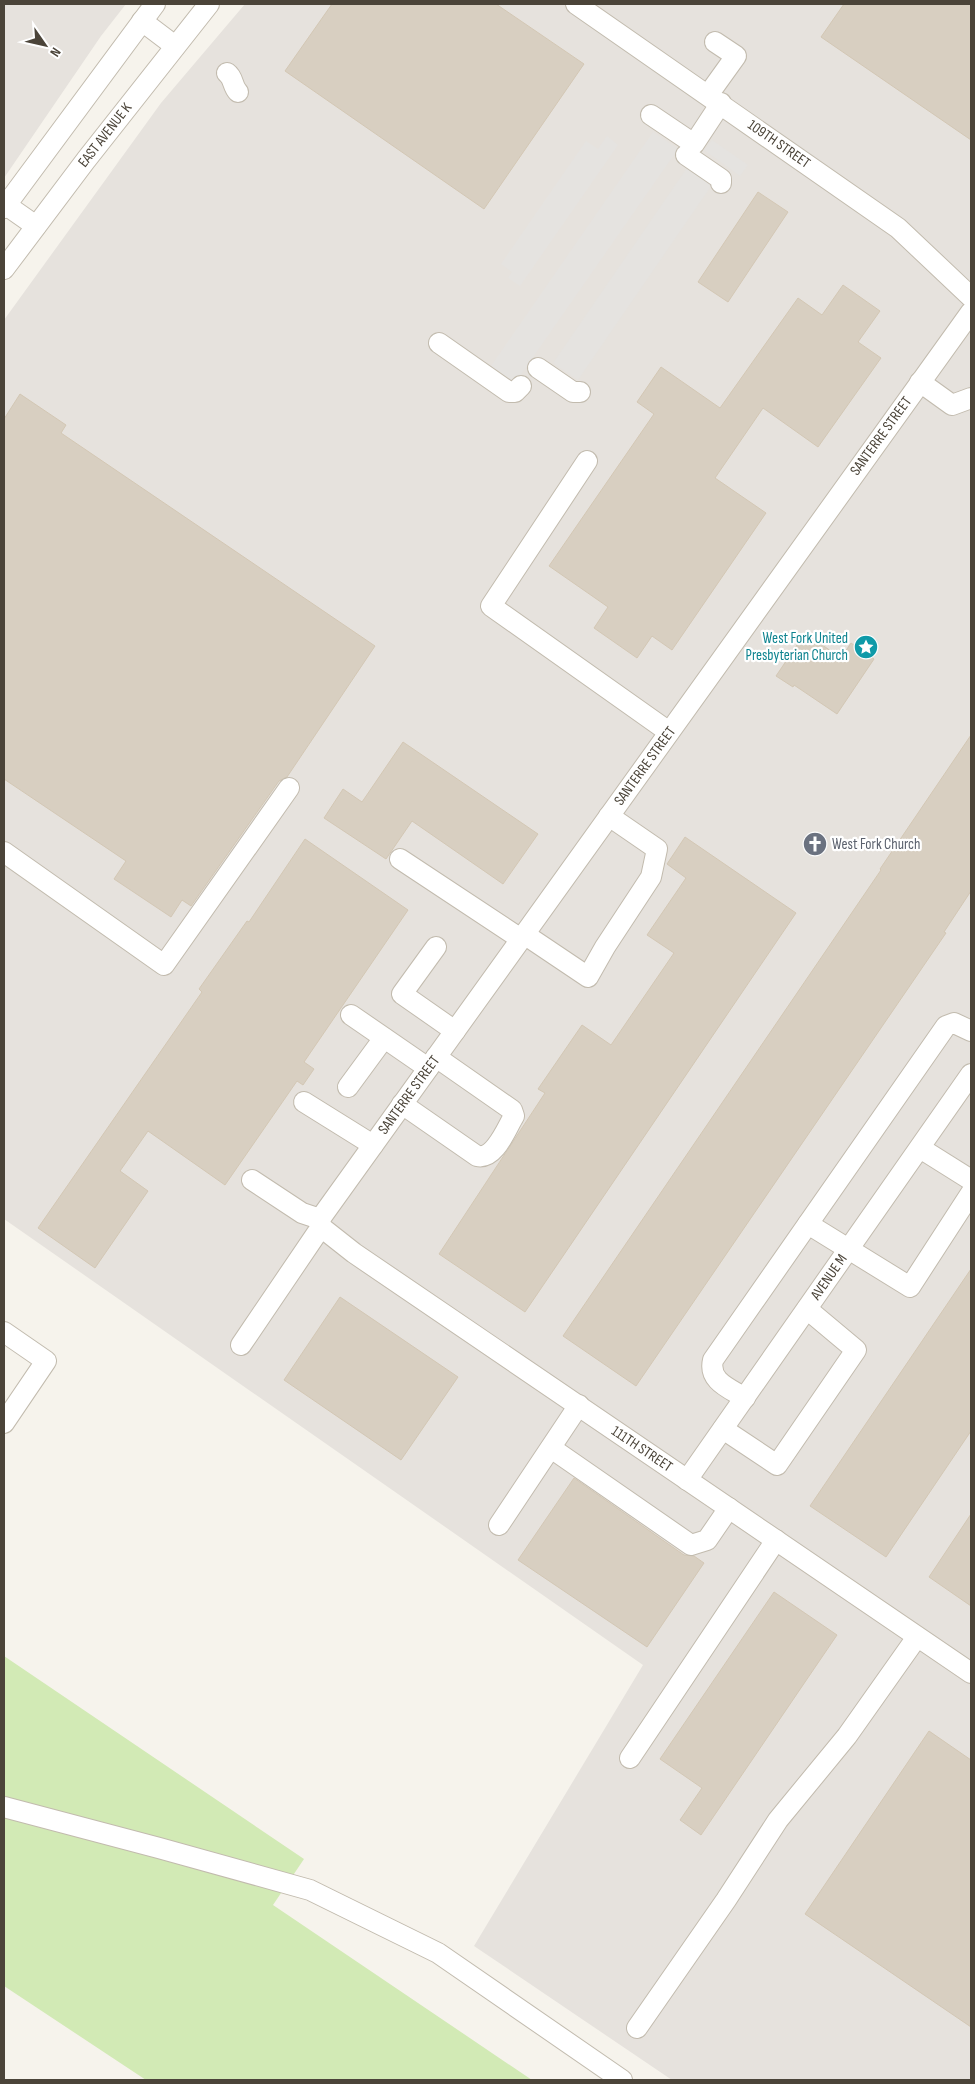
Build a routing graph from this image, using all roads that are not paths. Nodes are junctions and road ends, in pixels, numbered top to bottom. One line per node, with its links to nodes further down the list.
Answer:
1 (155, 4): 4 (street)
2 (209, 4): 6 (street, EAST AVENUE K)
3 (576, 4): 9 (street, 109TH STREET)
4 (142, 21): 6 (street); 13 (street)
5 (714, 42): 9 (street)
6 (175, 46): 14 (street, EAST AVENUE K)
7 (227, 73): 8 (street)
8 (238, 92)
9 (715, 99): 10 (street); 16 (street, 109TH STREET)
10 (651, 115)
11 (686, 155): 12 (street)
12 (721, 183)
13 (5, 206): 14 (street)
14 (36, 226): 15 (street, EAST AVENUE K)
15 (4, 269)
16 (967, 284)
17 (971, 312): 20 (street, SANTERRE STREET)
18 (439, 343): 21 (street)
19 (538, 368): 22 (street)
20 (920, 382): 23 (street); 25 (street, SANTERRE STREET)
21 (521, 386)
22 (580, 392)
23 (971, 398)
24 (587, 462): 25 (street)
25 (669, 732): 27 (street, SANTERRE STREET)
26 (289, 788): 28 (street)
27 (609, 816): 30 (street, SANTERRE STREET); 30 (street)
28 (4, 852)
29 (400, 859): 30 (street)
30 (523, 937): 33 (street, SANTERRE STREET)
31 (436, 947): 33 (street)
32 (351, 1015): 35 (street)
33 (455, 1031): 36 (street, SANTERRE STREET)
34 (971, 1031): 47 (street)
35 (384, 1038): 36 (street); 38 (street)
36 (432, 1063): 40 (street, SANTERRE STREET); 40 (street)
37 (968, 1085): 42 (street, AVENUE M)
38 (348, 1087)
39 (304, 1102): 41 (street)
40 (402, 1104): 41 (street, SANTERRE STREET)
41 (373, 1146): 46 (street, SANTERRE STREET)
42 (920, 1148): 44 (street); 48 (street, AVENUE M)
43 (252, 1180): 46 (street, 111TH STREET)
44 (971, 1180)
45 (971, 1193): 48 (street)
46 (320, 1223): 51 (street, SANTERRE STREET); 53 (street, 111TH STREET)
47 (808, 1224): 48 (street); 52 (street)
48 (848, 1250): 49 (street, AVENUE M)
49 (807, 1309): 52 (street, AVENUE M); 55 (street)
50 (4, 1332): 54 (street)
51 (241, 1345)
52 (745, 1398): 55 (street, AVENUE M)
53 (579, 1406): 56 (street); 57 (street, 111TH STREET)
54 (4, 1423)
55 (723, 1429): 57 (street, AVENUE M)
56 (551, 1448): 58 (street); 59 (street)
57 (688, 1480): 58 (street, 111TH STREET)
58 (729, 1508): 60 (street, 111TH STREET)
59 (499, 1525)
60 (776, 1540): 61 (street, 111TH STREET); 63 (street)
61 (917, 1637): 62 (street, 111TH STREET); 65 (street)
62 (971, 1673)
63 (630, 1758)
64 (4, 1807): 66 (street)
65 (637, 2028)
66 (622, 2080)

